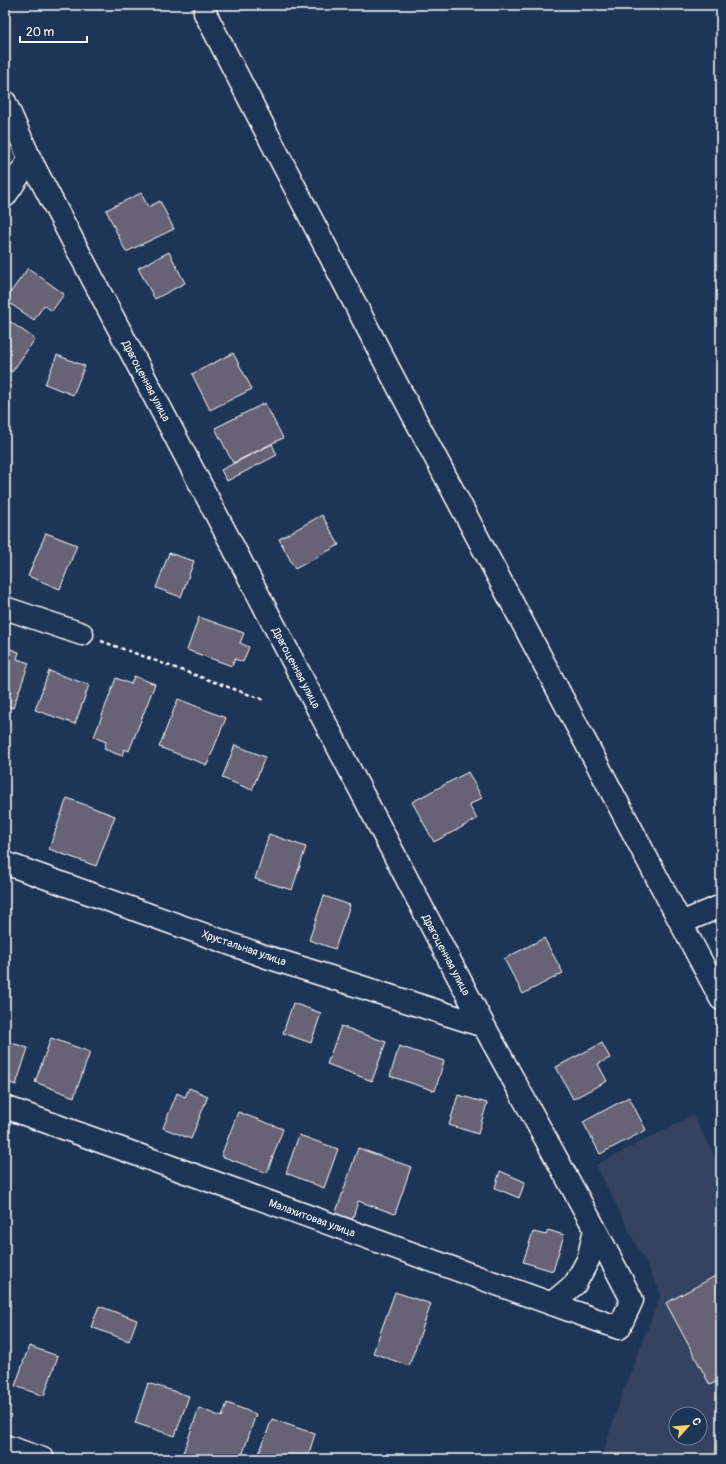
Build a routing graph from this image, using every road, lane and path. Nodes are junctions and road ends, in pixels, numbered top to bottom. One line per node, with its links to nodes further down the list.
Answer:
1 (204, 13): 10 (street)
2 (5, 102): 3 (street, Драгоценная улица)
3 (30, 159): 4 (street); 12 (street, Драгоценная улица)
4 (5, 196)
5 (5, 608): 6 (street)
6 (82, 634): 7 (path)
7 (264, 700)
8 (5, 863): 12 (street, Хрустальная улица)
9 (721, 906): 10 (street)
10 (681, 923): 11 (street)
11 (721, 999)
12 (484, 1026): 14 (street, Драгоценная улица)
13 (5, 1107): 15 (street, Малахитовая улица)
14 (595, 1229): 15 (street); 16 (street, Драгоценная улица)
15 (551, 1304): 16 (street, Малахитовая улица)
16 (619, 1328)
17 (5, 1446): 18 (street)
18 (43, 1459)

